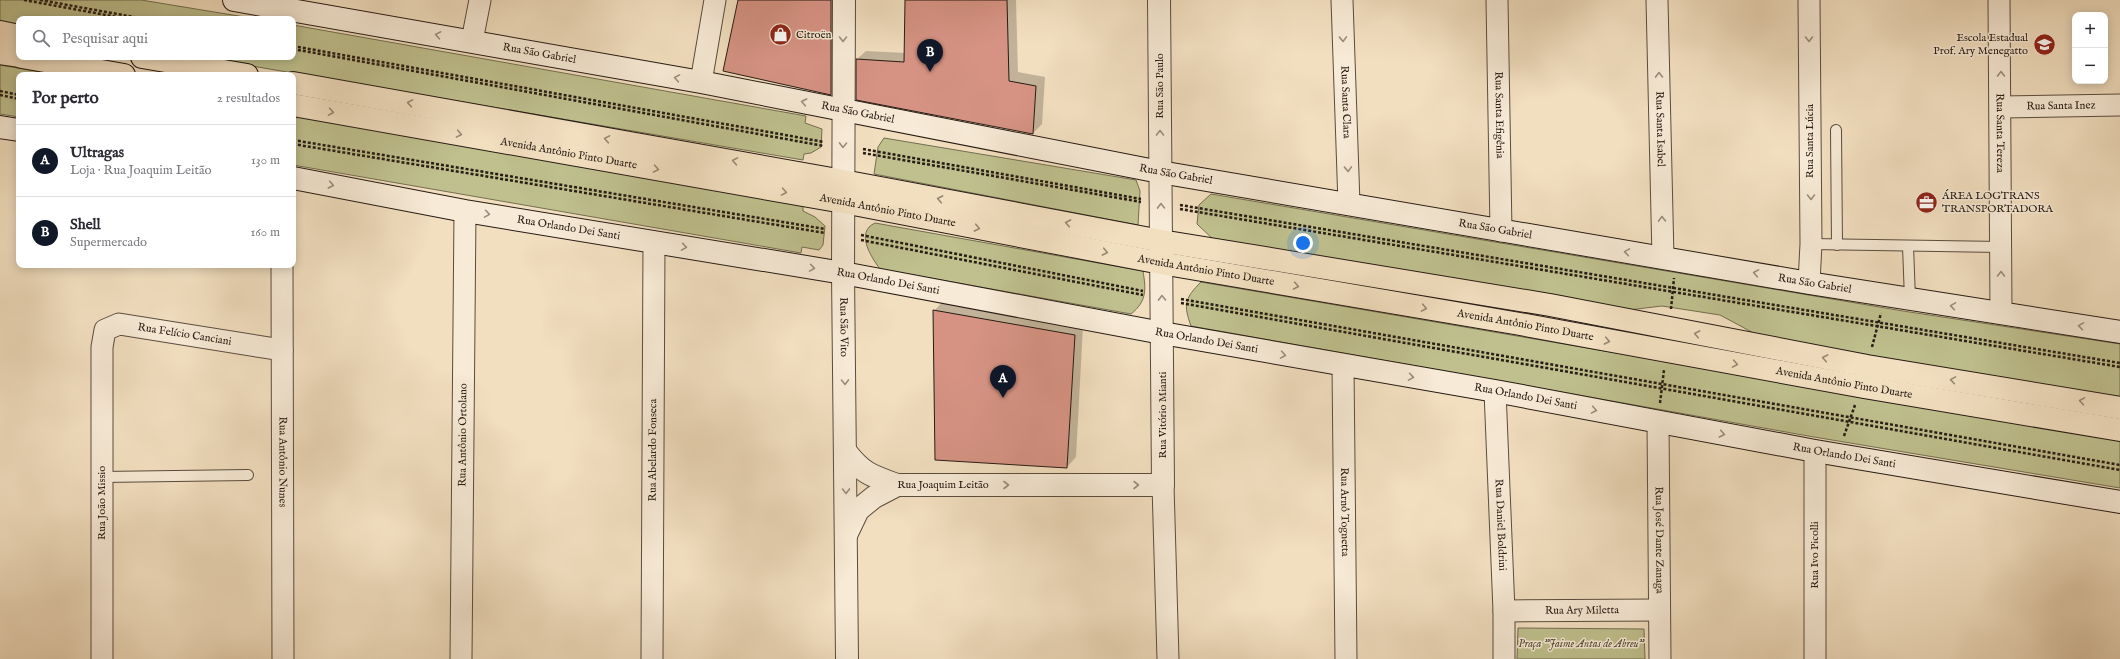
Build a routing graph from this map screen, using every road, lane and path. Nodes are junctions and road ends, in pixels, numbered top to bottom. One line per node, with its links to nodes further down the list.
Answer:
1 (24, 0): 14 (path)
2 (40, 0): 15 (path)
3 (234, 0): 13 (main road, Rua São Gabriel)
4 (480, 0): 18 (street)
5 (715, 0): 27 (street)
6 (844, 0): 36 (main road, Rua São Vito, one-way to 36)
7 (1159, 0): 43 (main road, Rua São Paulo, one-way to 7)
8 (1342, 0): 48 (street, Rua Santa Clara, one-way to 48)
9 (1497, 0): 50 (street, Rua Santa Efigênia)
10 (1657, 0): 58 (street, Rua Santa Isabel, one-way to 10)
11 (1809, 0): 54 (street, Rua Santa Lúcia, one-way to 54)
12 (1999, 0): 35 (street, Rua Santa Tereza, one-way to 12)
13 (258, 2): 18 (main road, Rua São Gabriel, one-way to 13)
14 (112, 16)
15 (128, 16)
16 (0, 32): 17 (main road)
17 (16, 35)
18 (472, 42): 27 (main road, Rua São Gabriel, one-way to 18)
19 (296, 47): 42 (path)
20 (296, 50): 42 (path)
21 (0, 53): 22 (main road)
22 (16, 56)
23 (39, 60): 25 (main road)
24 (160, 60): 26 (main road)
25 (107, 72)
26 (230, 72)
27 (701, 82): 36 (main road, Rua São Gabriel, one-way to 27)
28 (296, 84): 45 (main road, Avenida Antônio Pinto Duarte, one-way to 28)
29 (0, 92): 31 (path)
30 (0, 95): 32 (path)
31 (16, 95)
32 (16, 98)
33 (2120, 105): 35 (street, Rua Santa Inez)
34 (296, 106): 46 (main road, Avenida Antônio Pinto Duarte, one-way to 46)
35 (2001, 107): 57 (street, Rua Santa Tereza)
36 (843, 109): 42 (main road, Rua São Vito, one-way to 42); 43 (main road, Rua São Gabriel)
37 (0, 127): 38 (main road)
38 (16, 130)
39 (1836, 130): 55 (lane)
40 (296, 141): 51 (path)
41 (296, 144): 51 (path)
42 (843, 147): 45 (main road, Rua São Vito); 47 (path)
43 (1160, 172): 47 (main road, Rua Vitório Mianti); 48 (main road, Rua São Gabriel)
44 (296, 179): 49 (main road, Rua Orlando Dei Santi, one-way to 49)
45 (843, 181): 46 (main road, Rua São Vito); 52 (main road, Avenida Antônio Pinto Duarte, one-way to 45)
46 (843, 202): 51 (main road, Rua São Vito); 59 (main road, Avenida Antônio Pinto Duarte, one-way to 59)
47 (1161, 204): 52 (main road, Rua Vitório Mianti, one-way to 47); 70 (path); 72 (path)
48 (1349, 204): 50 (main road, Rua São Gabriel)
49 (465, 211): 53 (main road, Rua Orlando Dei Santi, one-way to 53); 91 (street, Rua Antônio Ortolano)
50 (1501, 231): 58 (main road, Rua São Gabriel, one-way to 50)
51 (843, 234): 61 (main road, Rua São Vito); 63 (path)
52 (1161, 241): 59 (main road, Rua Vitório Mianti); 74 (main road, Avenida Antônio Pinto Duarte, one-way to 52)
53 (654, 242): 61 (main road, Rua Orlando Dei Santi, one-way to 61); 92 (street, Rua Abelardo Fonseca)
54 (1811, 244): 55 (lane); 62 (street, Rua Santa Lúcia)
55 (1837, 245): 56 (lane)
56 (1908, 246): 57 (lane); 64 (lane)
57 (2001, 247): 65 (street, Rua Santa Tereza, one-way to 57)
58 (1663, 258): 62 (main road, Rua São Gabriel, one-way to 58)
59 (1161, 263): 63 (main road, Rua Vitório Mianti); 76 (main road, Avenida Antônio Pinto Duarte, one-way to 76)
60 (282, 268): 69 (street, Rua Antônio Nunes)
61 (843, 273): 67 (main road, Rua Orlando Dei Santi); 78 (main road, Rua São Vito, one-way to 78)
62 (1809, 282): 64 (main road, Rua São Gabriel)
63 (1162, 297): 67 (main road, Rua Vitório Mianti); 79 (path); 80 (path)
64 (1910, 299): 65 (main road, Rua São Gabriel, one-way to 64)
65 (2001, 313): 66 (main road, Rua São Gabriel, one-way to 65)
66 (2120, 332)
67 (1162, 333): 71 (main road, Rua Orlando Dei Santi, one-way to 71); 84 (main road, Rua Vitório Mianti)
68 (102, 347): 69 (street, Rua Felício Canciani); 82 (street, Rua João Missio)
69 (282, 350): 90 (street, Rua Antônio Nunes)
70 (2120, 363)
71 (1343, 366): 73 (main road, Rua Orlando Dei Santi, one-way to 73); 95 (street, Rua Arnô Tognetta)
72 (2120, 367)
73 (1495, 391): 75 (main road, Rua Orlando Dei Santi, one-way to 75); 88 (street, Rua Daniel Boldrini)
74 (2120, 408)
75 (1658, 422): 77 (main road, Rua Orlando Dei Santi, one-way to 77); 87 (street, Rua José Dante Zanaga)
76 (2120, 430)
77 (1815, 451): 85 (main road, Rua Orlando Dei Santi); 98 (street, Rua Ivo Picolli)
78 (846, 452): 83 (main road); 86 (main road, Rua São Vito, one-way to 86)
79 (2120, 465)
80 (2120, 470)
81 (248, 475): 82 (lane)
82 (102, 477): 89 (street, Rua João Missio)
83 (898, 485): 84 (main road, Rua Joaquim Leitão, one-way to 84); 86 (main road, Rua Joaquim Leitão)
84 (1163, 485): 94 (street, Rua Vitório Mianti)
85 (2120, 502)
86 (847, 533): 93 (main road, Rua Joaquim Leitão)
87 (1659, 610): 88 (street, Rua Ary Miletta); 97 (street, Rua José Dante Zanaga)
88 (1504, 611): 96 (street, Rua Daniel Boldrini)
89 (102, 659)
90 (283, 659)
91 (461, 659)
92 (652, 659)
93 (847, 659)
94 (1168, 659)
95 (1346, 659)
96 (1504, 659)
97 (1660, 659)
98 (1815, 659)

